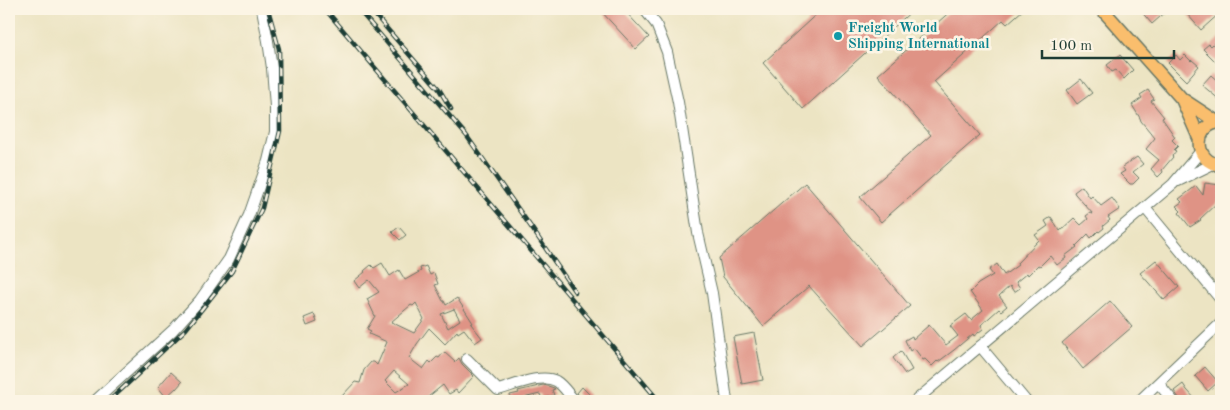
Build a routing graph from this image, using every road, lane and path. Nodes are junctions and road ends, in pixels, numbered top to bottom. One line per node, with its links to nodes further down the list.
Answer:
1 (262, 9): 15 (street)
2 (644, 9): 17 (street)
3 (1102, 9): 4 (main road)
4 (1182, 98): 5 (main road); 6 (main road)
5 (1219, 122): 6 (main road)
6 (1200, 146): 7 (main road); 8 (street)
7 (1217, 164): 8 (street)
8 (1173, 184): 9 (street)
9 (1144, 208): 10 (street); 12 (street)
10 (1221, 300)
11 (1221, 323): 14 (street)
12 (980, 346): 18 (street); 19 (street)
13 (467, 359): 16 (street)
14 (1159, 384): 20 (street); 21 (street)
15 (95, 401)
16 (575, 401)
17 (727, 401)
18 (915, 401)
19 (1026, 401)
20 (1140, 401)
21 (1173, 401)

